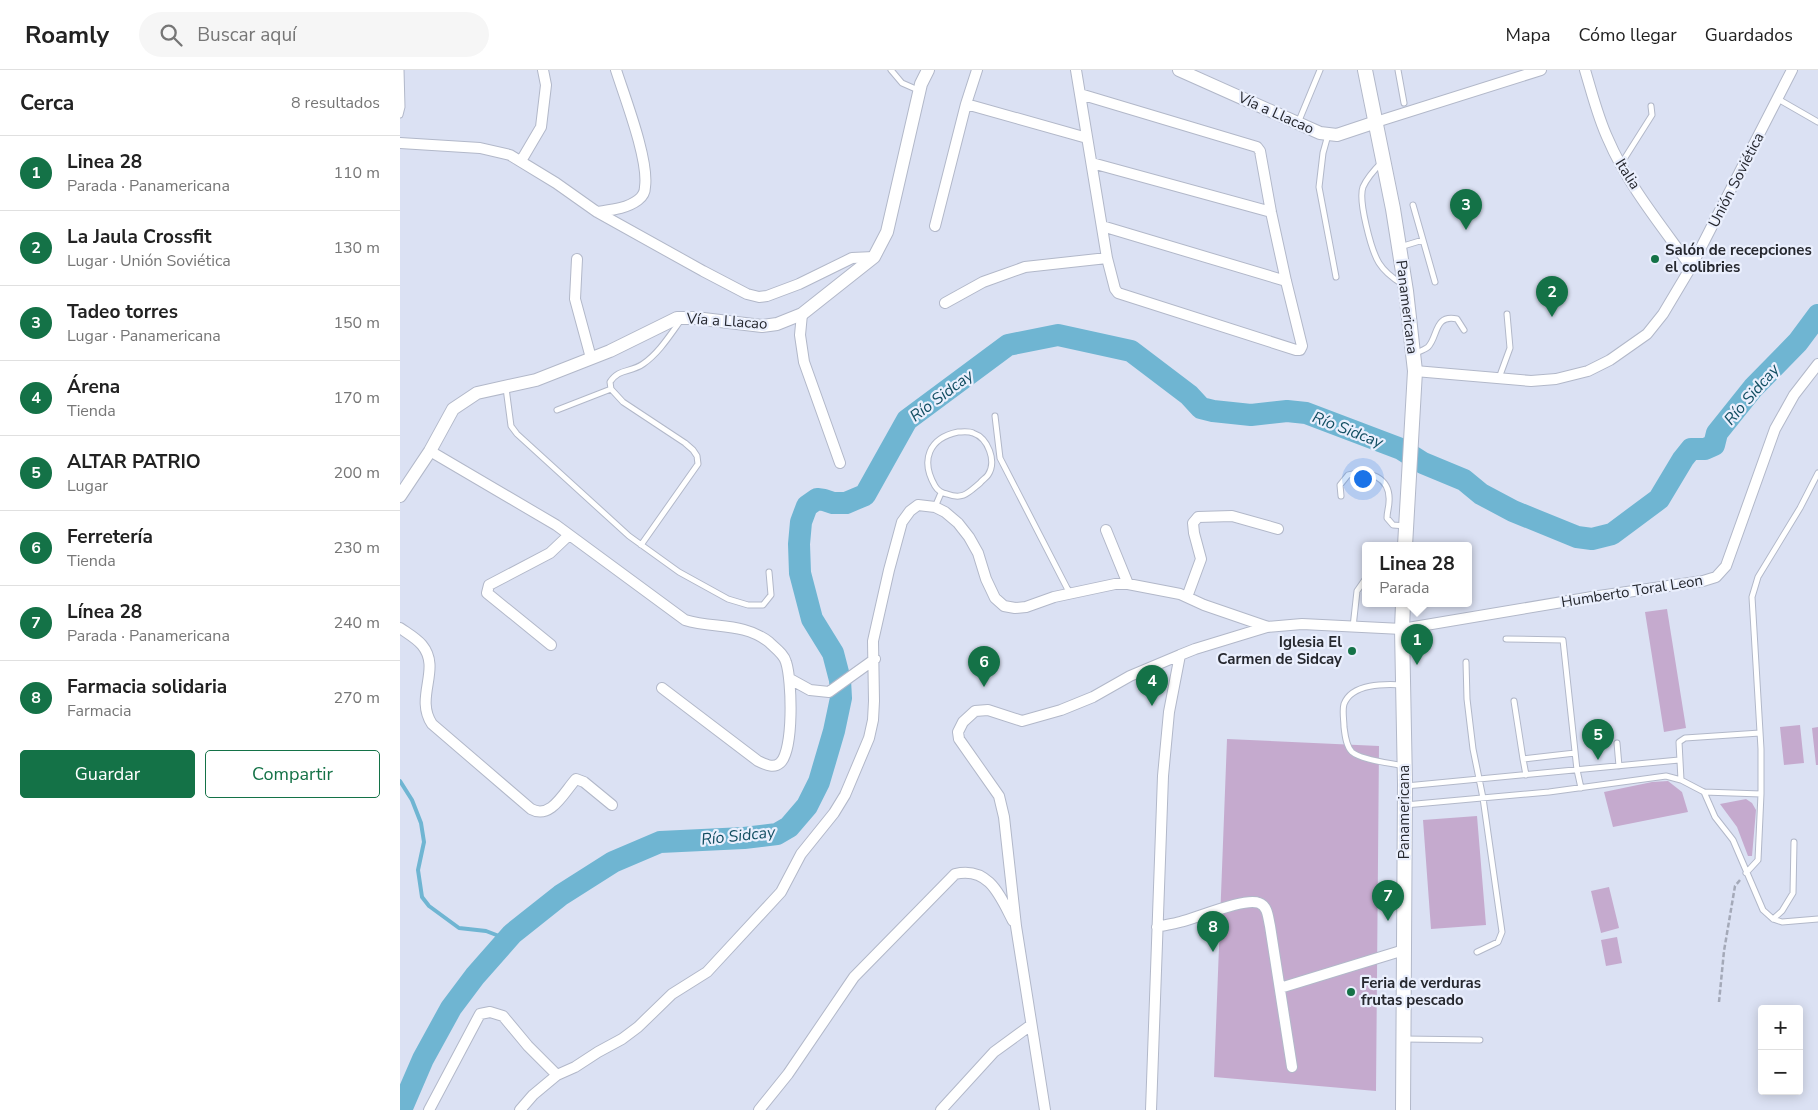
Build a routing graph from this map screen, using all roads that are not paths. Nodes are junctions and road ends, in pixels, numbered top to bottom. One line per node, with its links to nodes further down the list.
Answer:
1 (401, 70): 22 (lane)
2 (543, 70): 30 (street)
3 (616, 70): 34 (street)
4 (891, 70): 16 (lane)
5 (928, 70): 16 (street, Vía a Llacao)
6 (977, 70): 20 (street)
7 (1064, 70): 15 (street)
8 (1179, 70): 25 (street, Vía a Llacao)
9 (1320, 70): 25 (lane)
10 (1364, 70): 23 (main road, Panamericana)
11 (1398, 70): 19 (lane)
12 (1541, 70): 23 (street)
13 (1585, 70): 32 (street, Italia)
14 (1792, 70): 18 (street, Unión Soviética)
15 (1076, 71): 17 (street)
16 (920, 90): 40 (street, Vía a Llacao)
17 (1080, 94): 27 (street); 35 (street)
18 (1778, 99): 24 (lane); 43 (street, Unión Soviética)
19 (1404, 103)
20 (966, 104): 27 (street); 36 (street)
21 (1651, 106): 32 (lane)
22 (400, 115)
23 (1376, 122): 26 (street, Vía a Llacao); 29 (main road, Panamericana)
24 (1818, 122)
25 (1298, 123): 26 (street, Vía a Llacao)
26 (1328, 135): 44 (lane)
27 (1087, 138): 31 (street)
28 (400, 143): 30 (street)
29 (1384, 160): 39 (main road, Panamericana); 47 (lane)
30 (521, 161): 34 (street)
31 (1092, 163): 35 (street); 37 (street)
32 (1621, 165): 43 (street, Italia)
33 (1413, 205): 38 (lane)
34 (597, 212): 40 (street)
35 (1271, 212): 45 (street)
36 (935, 226)
37 (1102, 226): 41 (street); 45 (street)
38 (1423, 240): 39 (lane); 46 (lane)
39 (1400, 248): 47 (main road, Panamericana)
40 (874, 257): 49 (street, Vía a Llacao)
41 (1107, 258): 45 (street); 48 (street)
42 (577, 259): 54 (street)
43 (1692, 267): 57 (street, Unión Soviética)
44 (1336, 277)
45 (1286, 281)
46 (1435, 282)
47 (1406, 285): 53 (main road, Panamericana)
48 (945, 303)
49 (802, 314): 51 (street, Vía a Llacao); 63 (street)
50 (1507, 314): 57 (lane)
51 (683, 318): 54 (street, Vía a Llacao); 59 (lane)
52 (1464, 330): 53 (lane)
53 (1413, 354): 56 (main road, Panamericana)
54 (591, 358): 58 (street, Vía a Llacao)
55 (1818, 364): 84 (street, Humberto Toral Leon)
56 (1415, 371): 57 (street, Unión Soviética); 69 (main road, Panamericana)
57 (1498, 379)
58 (506, 387): 62 (street, Vía a Llacao); 74 (lane)
59 (611, 389): 60 (lane); 74 (lane)
60 (557, 410)
61 (995, 416): 78 (lane)
62 (430, 451): 66 (street, Vía a Llacao); 72 (street)
63 (840, 463)
64 (1818, 473): 94 (lane)
65 (941, 493): 65 (lane); 68 (lane)
66 (400, 496)
67 (1341, 496): 69 (lane)
68 (935, 507): 78 (street); 88 (street)
69 (1406, 526): 73 (main road, Panamericana)
70 (1278, 529): 79 (street)
71 (1106, 530): 76 (street)
72 (569, 535): 86 (street); 90 (street)
73 (1406, 542)
74 (641, 545): 75 (lane)
75 (769, 572)
76 (1128, 584): 78 (street); 79 (street)
77 (1362, 584): 81 (lane)
78 (1071, 594)
79 (1187, 597): 82 (street)
80 (1403, 607): 84 (main road, Panamericana)
81 (1353, 626): 82 (street, Humberto Toral Leon); 84 (street, Humberto Toral Leon)
82 (1270, 627): 87 (street)
83 (400, 628): 110 (street)
84 (1402, 629): 91 (main road, Panamericana)
85 (1506, 639): 96 (lane)
86 (551, 645)
87 (1180, 655): 116 (street); 117 (street)
88 (875, 659): 90 (street); 125 (street)
89 (1466, 662): 103 (lane)
90 (790, 679): 92 (street)
91 (1403, 685): 99 (main road, Panamericana); 99 (lane)
92 (662, 688)
93 (1514, 701): 97 (lane)
94 (1760, 733): 98 (lane); 108 (lane)
95 (1617, 743): 100 (lane)
96 (1575, 753): 97 (lane); 101 (lane)
97 (1523, 759): 102 (lane)
98 (1679, 760): 100 (lane); 104 (lane)
99 (1405, 766): 105 (main road, Panamericana)
100 (1619, 766): 101 (lane)
101 (1577, 770): 102 (lane); 106 (lane)
102 (1526, 775): 103 (lane)
103 (1480, 779): 105 (lane); 109 (lane)
104 (1681, 780): 106 (lane); 107 (lane)
105 (1405, 786): 111 (main road, Panamericana)
106 (1582, 788): 109 (lane)
107 (1704, 792): 108 (lane); 113 (lane)
108 (1761, 794): 113 (lane)
109 (1483, 798): 111 (lane); 119 (lane)
110 (612, 805)
111 (1405, 805): 118 (main road, Panamericana)
112 (1794, 842): 114 (lane)
113 (1746, 873): 114 (lane)
114 (1773, 919): 115 (lane)
115 (1818, 919)
116 (1016, 926): 121 (street); 128 (street)
117 (1157, 926): 120 (street); 131 (street)
118 (1404, 950): 120 (street); 122 (main road, Panamericana)
119 (1477, 952)
120 (1280, 988): 124 (street)
121 (1031, 1025): 129 (street); 130 (street)
122 (1404, 1039): 123 (lane); 132 (main road, Panamericana)
123 (1480, 1040)
124 (1292, 1067)
125 (557, 1075): 126 (street); 127 (street)
126 (429, 1110)
127 (520, 1110)
128 (759, 1110)
129 (941, 1110)
130 (1045, 1110)
131 (1151, 1110)
132 (1403, 1110)

